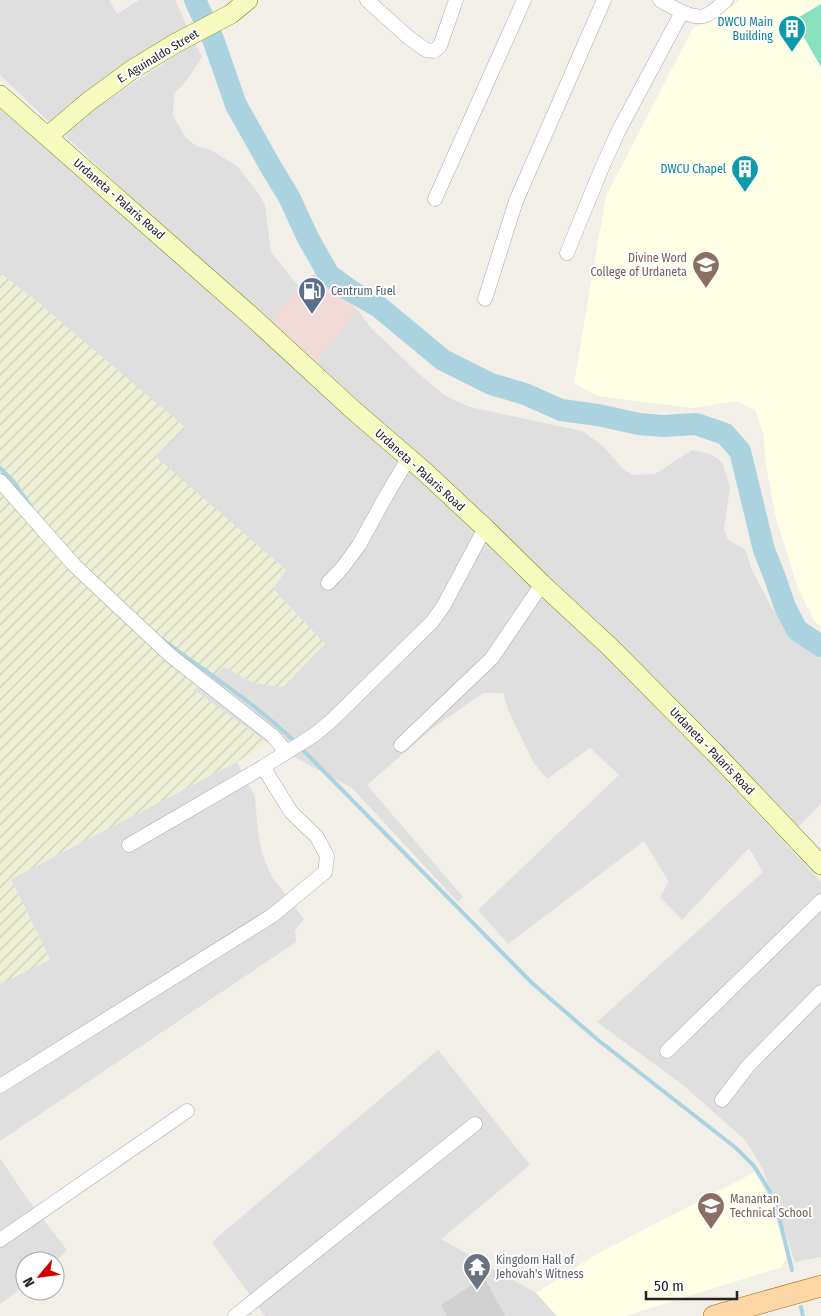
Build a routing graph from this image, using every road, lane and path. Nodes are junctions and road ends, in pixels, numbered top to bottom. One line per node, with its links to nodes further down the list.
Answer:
1 (248, 0): 10 (main road, E. Aguinaldo Street)
2 (367, 0): 3 (street)
3 (456, 0)
4 (524, 0): 11 (street)
5 (604, 0): 13 (street)
6 (660, 0): 8 (street)
7 (726, 0): 8 (street)
8 (682, 12): 12 (street)
9 (0, 95): 10 (main road, Urdaneta - Palaris Road)
10 (48, 136): 14 (main road, Urdaneta - Palaris Road)
11 (436, 199)
12 (567, 254)
13 (485, 298)
14 (408, 459): 16 (main road, Urdaneta - Palaris Road); 17 (street)
15 (0, 481): 20 (street)
16 (485, 528): 18 (main road, Urdaneta - Palaris Road); 20 (street)
17 (328, 583)
18 (542, 584): 19 (street); 23 (main road, Urdaneta - Palaris Road)
19 (401, 745)
20 (290, 750): 21 (street)
21 (263, 767): 22 (street); 27 (street)
22 (129, 845)
23 (821, 865)
24 (821, 901): 26 (street)
25 (821, 992): 28 (street)
26 (667, 1051)
27 (0, 1086)
28 (722, 1100)
29 (187, 1111): 31 (street)
30 (476, 1124): 33 (street)
31 (0, 1240)
32 (821, 1286): 34 (main road)
33 (235, 1316)
34 (714, 1316)

